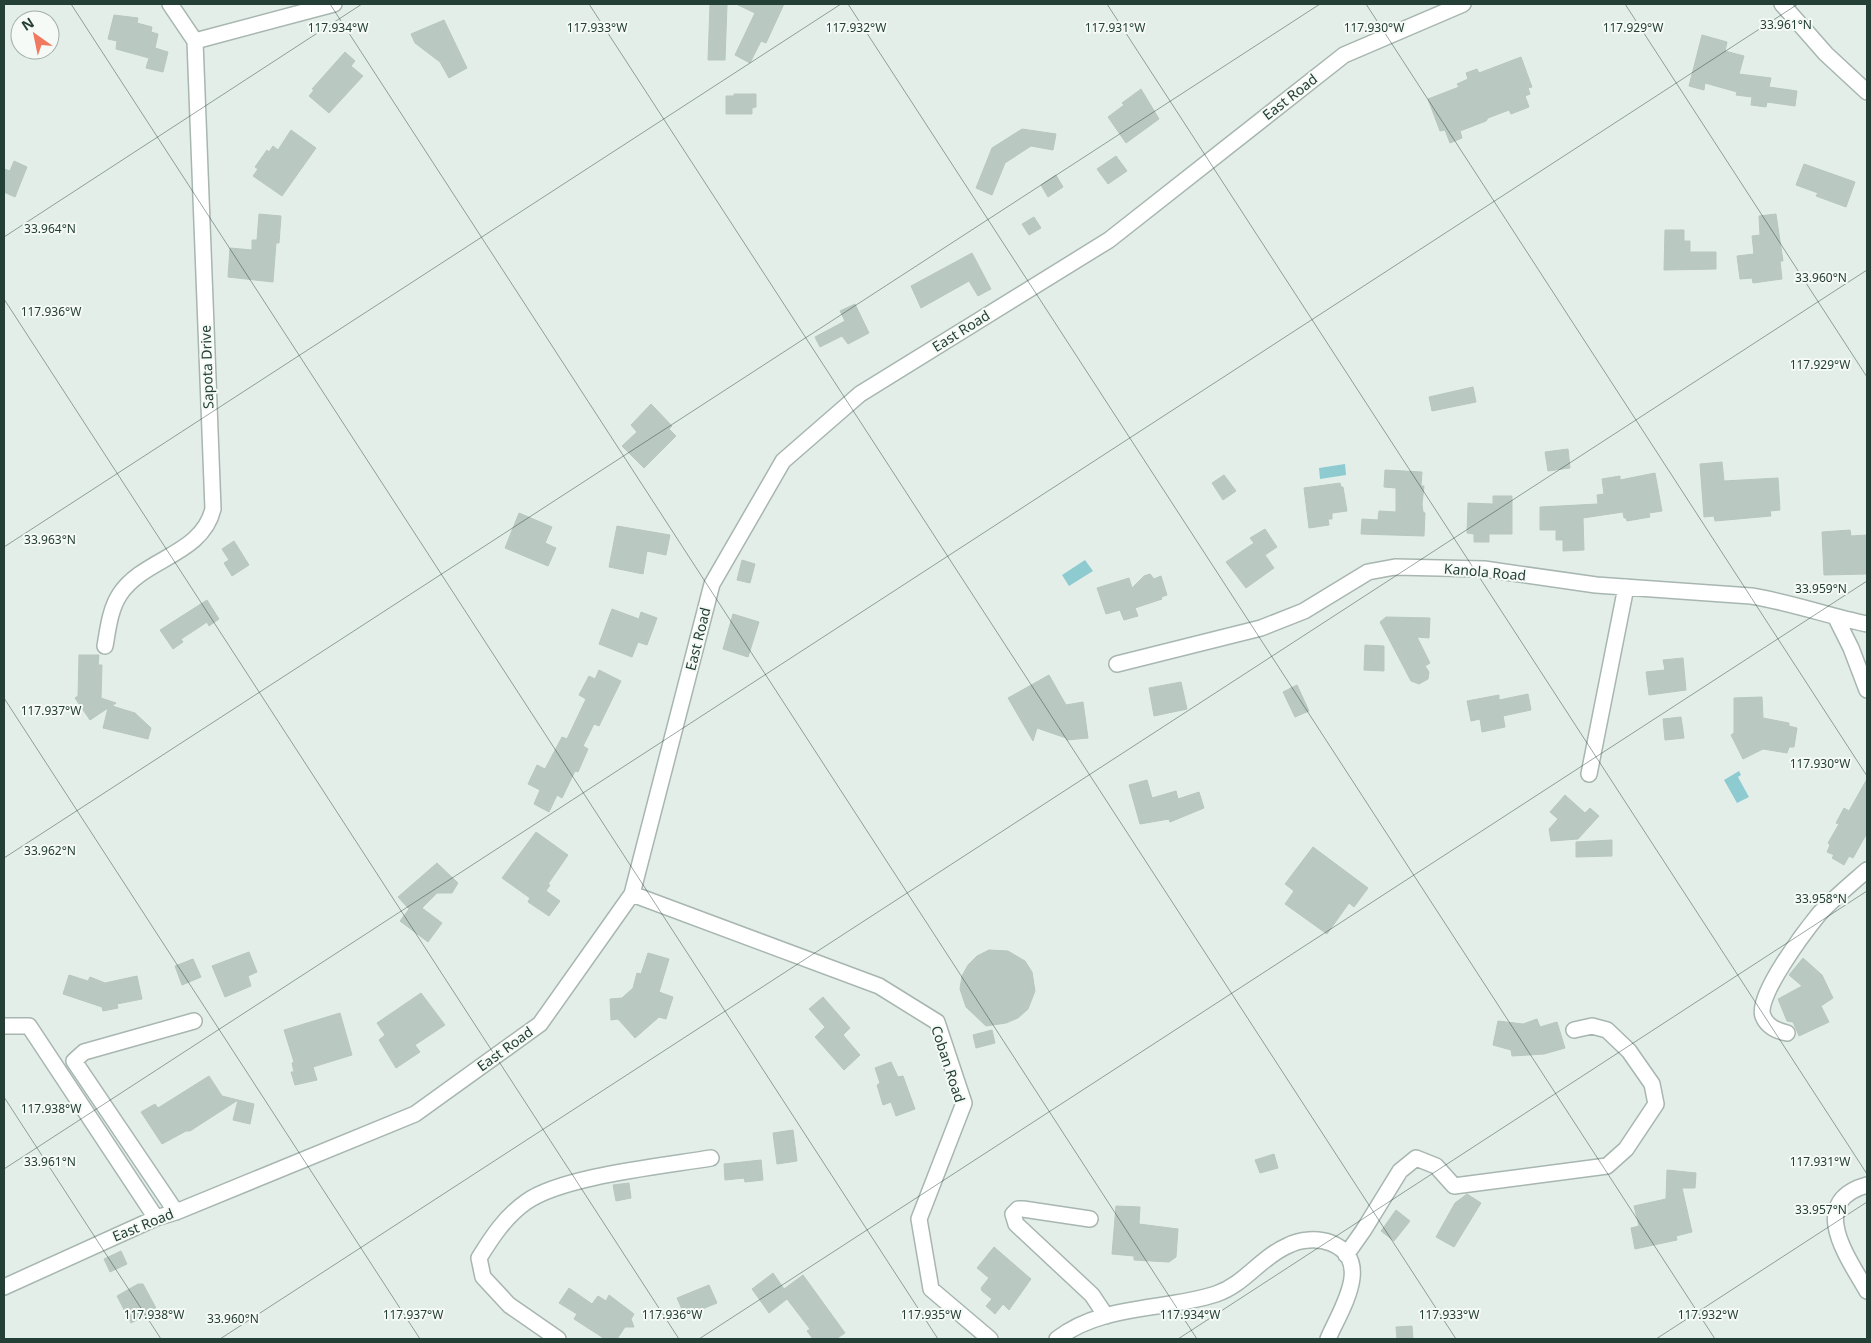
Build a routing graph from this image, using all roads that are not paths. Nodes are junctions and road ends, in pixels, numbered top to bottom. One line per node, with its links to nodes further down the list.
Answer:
1 (170, 4): 5 (street)
2 (334, 4): 5 (street)
3 (1463, 4): 15 (street, East Road)
4 (1782, 4): 6 (street)
5 (196, 42): 10 (street, Sapota Drive)
6 (1867, 92)
7 (1626, 587): 8 (street, Kanola Road); 11 (street, Kanola Road); 13 (street)
8 (1836, 618): 9 (street, Kanola Road); 12 (street)
9 (1867, 624)
10 (105, 646)
11 (1117, 664)
12 (1867, 690)
13 (1589, 774)
14 (1867, 870): 19 (street)
15 (632, 894): 22 (street, East Road); 30 (street, Coban Road)
16 (194, 1021): 22 (street)
17 (4, 1026): 23 (street)
18 (1574, 1030): 25 (street)
19 (1787, 1033)
20 (712, 1158): 29 (street)
21 (1867, 1185): 27 (street)
22 (176, 1212): 23 (street, East Road)
23 (156, 1218): 26 (street, East Road)
24 (1090, 1219): 28 (street)
25 (1346, 1254): 28 (street); 32 (street)
26 (4, 1287)
27 (1867, 1291)
28 (1106, 1316): 31 (street)
29 (558, 1339)
30 (990, 1339)
31 (1057, 1339)
32 (1328, 1339)

